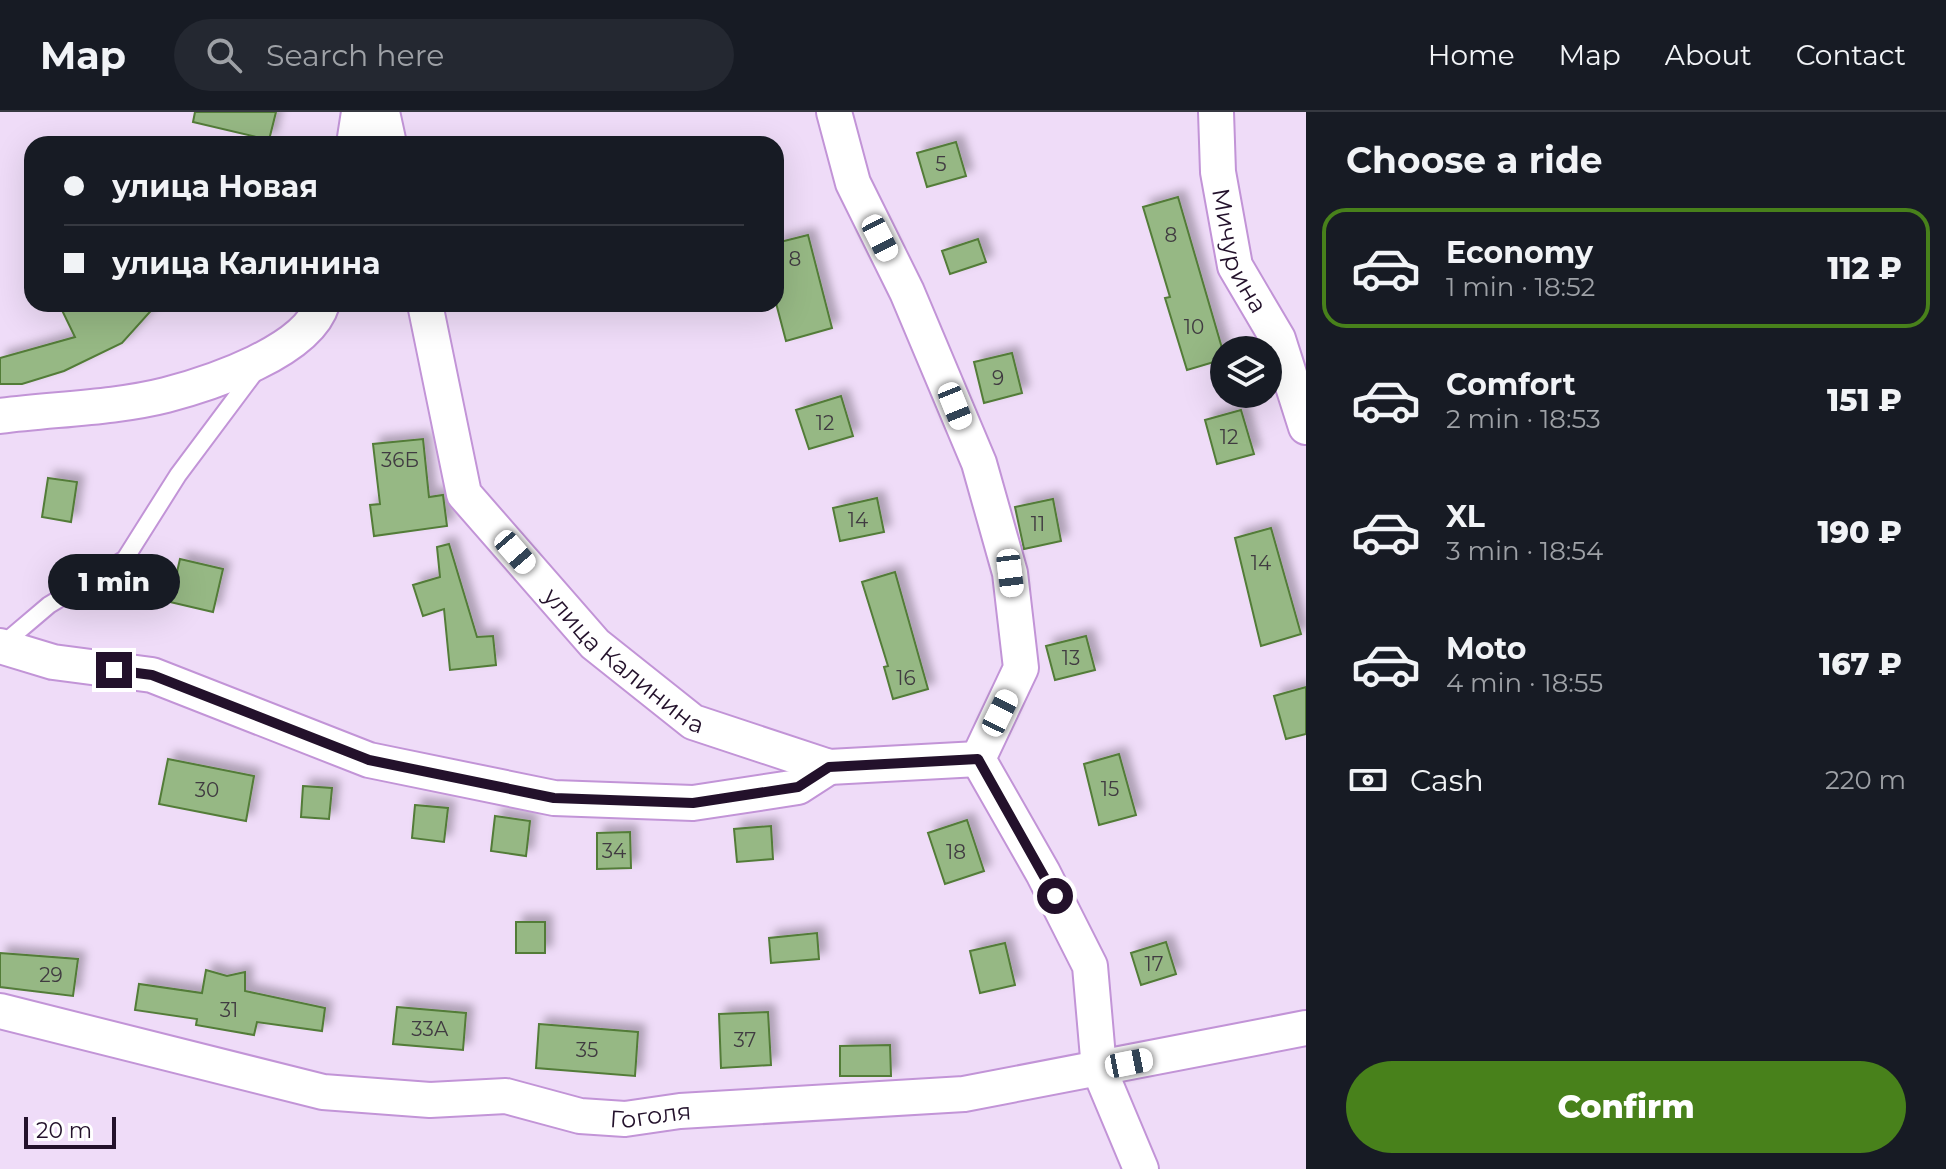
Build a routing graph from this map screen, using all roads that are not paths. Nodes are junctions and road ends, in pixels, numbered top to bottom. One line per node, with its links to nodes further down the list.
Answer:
1 (359, 112): 5 (street)
2 (382, 112): 6 (street)
3 (834, 112): 13 (street)
4 (1216, 112): 11 (street, Мичурина)
5 (355, 136)
6 (387, 136)
7 (316, 312): 9 (street, улица Калинина)
8 (427, 312): 14 (street, улица Калинина)
9 (264, 361): 10 (street, улица Калинина); 12 (lane, улица Калинина)
10 (0, 416)
11 (1306, 427)
12 (1, 645): 14 (street, улица Калинина)
13 (978, 759): 14 (street, улица Калинина); 17 (street)
14 (829, 767)
15 (0, 1011): 17 (street, Гоголя)
16 (1306, 1028): 17 (street, Гоголя)
17 (1099, 1069): 18 (street)
18 (1141, 1169)

